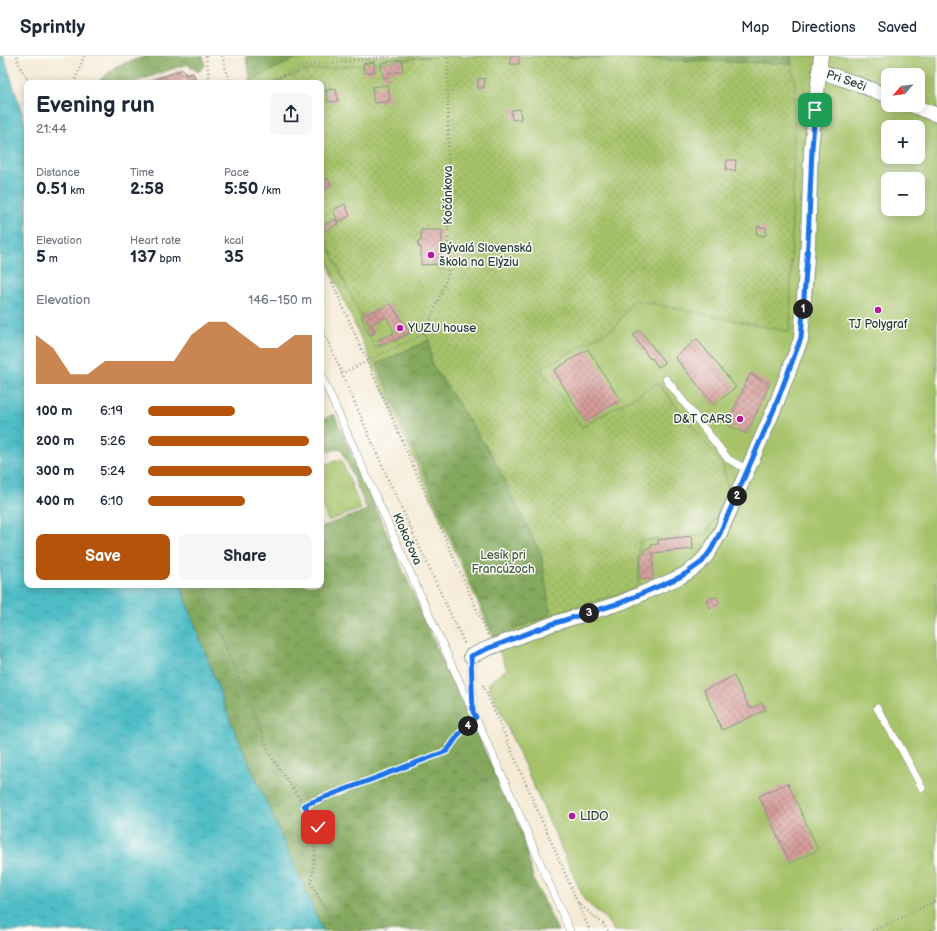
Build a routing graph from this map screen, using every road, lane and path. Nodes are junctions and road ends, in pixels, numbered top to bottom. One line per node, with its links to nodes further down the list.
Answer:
1 (17, 56): 9 (path)
2 (84, 56): 10 (path)
3 (206, 56): 11 (path)
4 (222, 56): 12 (path)
5 (391, 56): 13 (path)
6 (448, 56): 19 (path, Kočánkova)
7 (821, 56): 8 (street, Pri Seči)
8 (819, 71): 14 (street, Pri Seči); 23 (street)
9 (28, 80)
10 (75, 80)
11 (210, 80)
12 (229, 80)
13 (272, 80)
14 (881, 93)
15 (925, 110): 16 (street)
16 (937, 115)
17 (324, 264): 19 (path)
18 (324, 332): 20 (path, Klokočova)
19 (366, 362): 20 (path, Kočánkova); 25 (path)
20 (342, 374): 26 (path, Klokočova)
21 (666, 379): 23 (lane)
22 (324, 382): 29 (lane, Klokočova)
23 (748, 470): 25 (street)
24 (201, 588): 33 (path)
25 (489, 648): 26 (street)
26 (471, 656): 29 (lane)
27 (483, 685): 36 (path)
28 (877, 708): 32 (lane)
29 (475, 715): 30 (path); 31 (lane, Klokočova)
30 (447, 751): 31 (path); 33 (path)
31 (506, 784): 40 (lane, Klokočova)
32 (922, 788)
33 (304, 805): 34 (path)
34 (318, 827): 38 (path); 39 (path)
35 (937, 900): 43 (path)
36 (577, 903): 41 (path); 42 (path)
37 (937, 926): 44 (path)
38 (338, 931)
39 (388, 931)
40 (570, 931)
41 (590, 931)
42 (608, 931)
43 (872, 931)
44 (928, 931)

